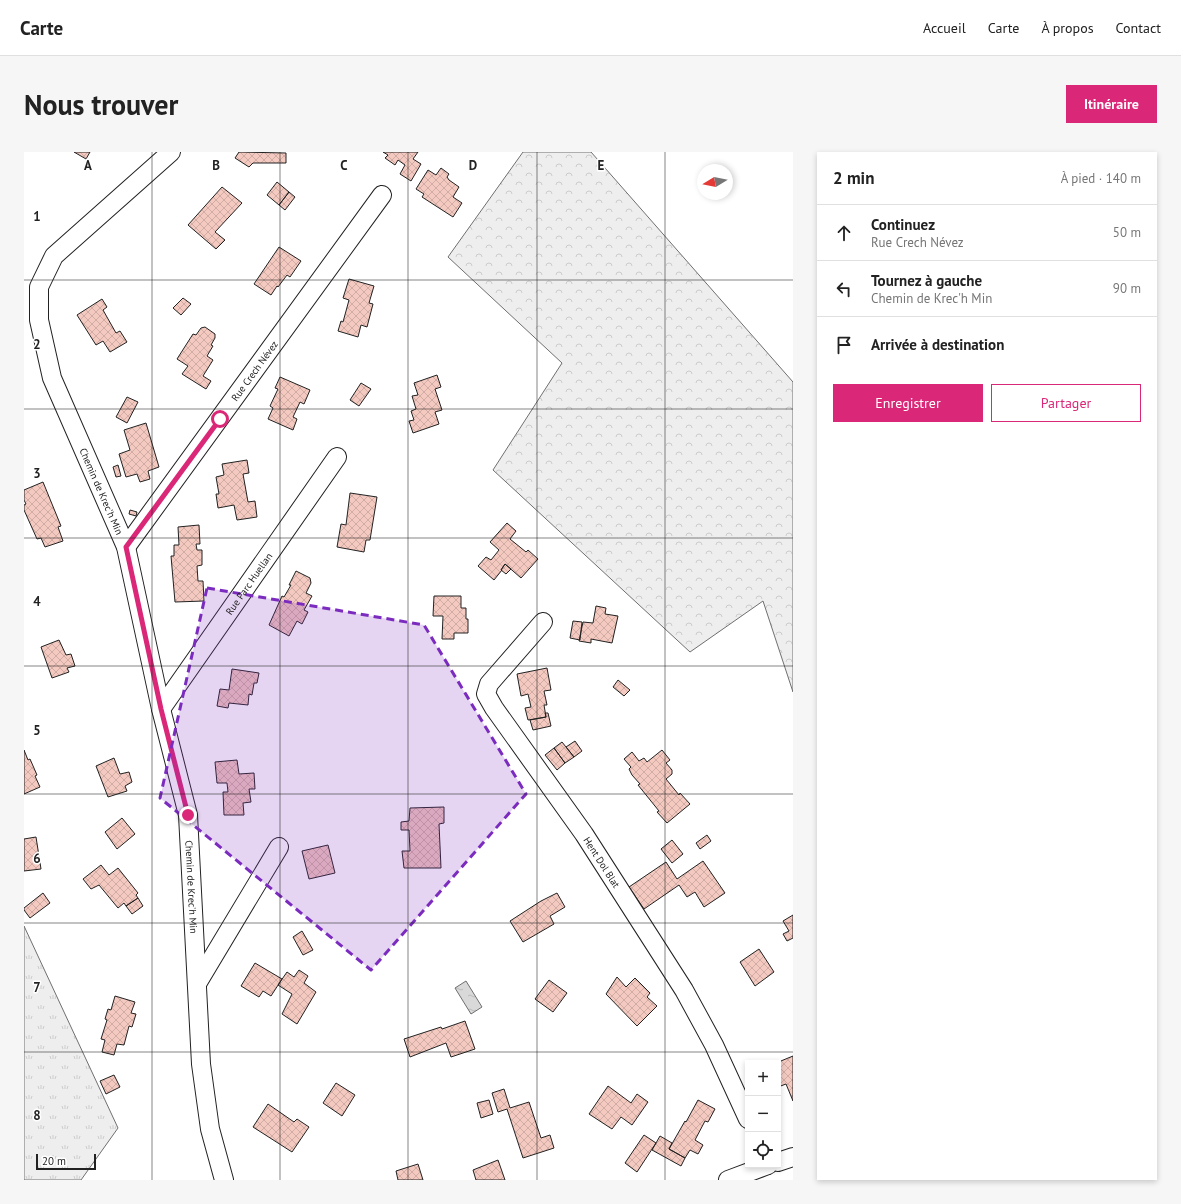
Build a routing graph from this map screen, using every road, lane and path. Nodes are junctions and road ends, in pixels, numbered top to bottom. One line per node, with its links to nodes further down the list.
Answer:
1 (171, 152): 4 (street, Chemin de Krec'h Min)
2 (382, 195): 4 (street, Rue Crech Névez)
3 (337, 457): 6 (street, Rue Parc Huellan)
4 (126, 547): 6 (street, Chemin de Krec'h Min)
5 (543, 622): 9 (street, Hent Dol Blat)
6 (161, 709): 8 (street, Chemin de Krec'h Min)
7 (278, 847): 8 (street)
8 (198, 982): 13 (street, Chemin de Krec'h Min)
9 (745, 1112)
10 (793, 1157): 11 (street)
11 (781, 1161)
12 (760, 1168): 14 (street)
13 (224, 1180)
14 (728, 1180)

